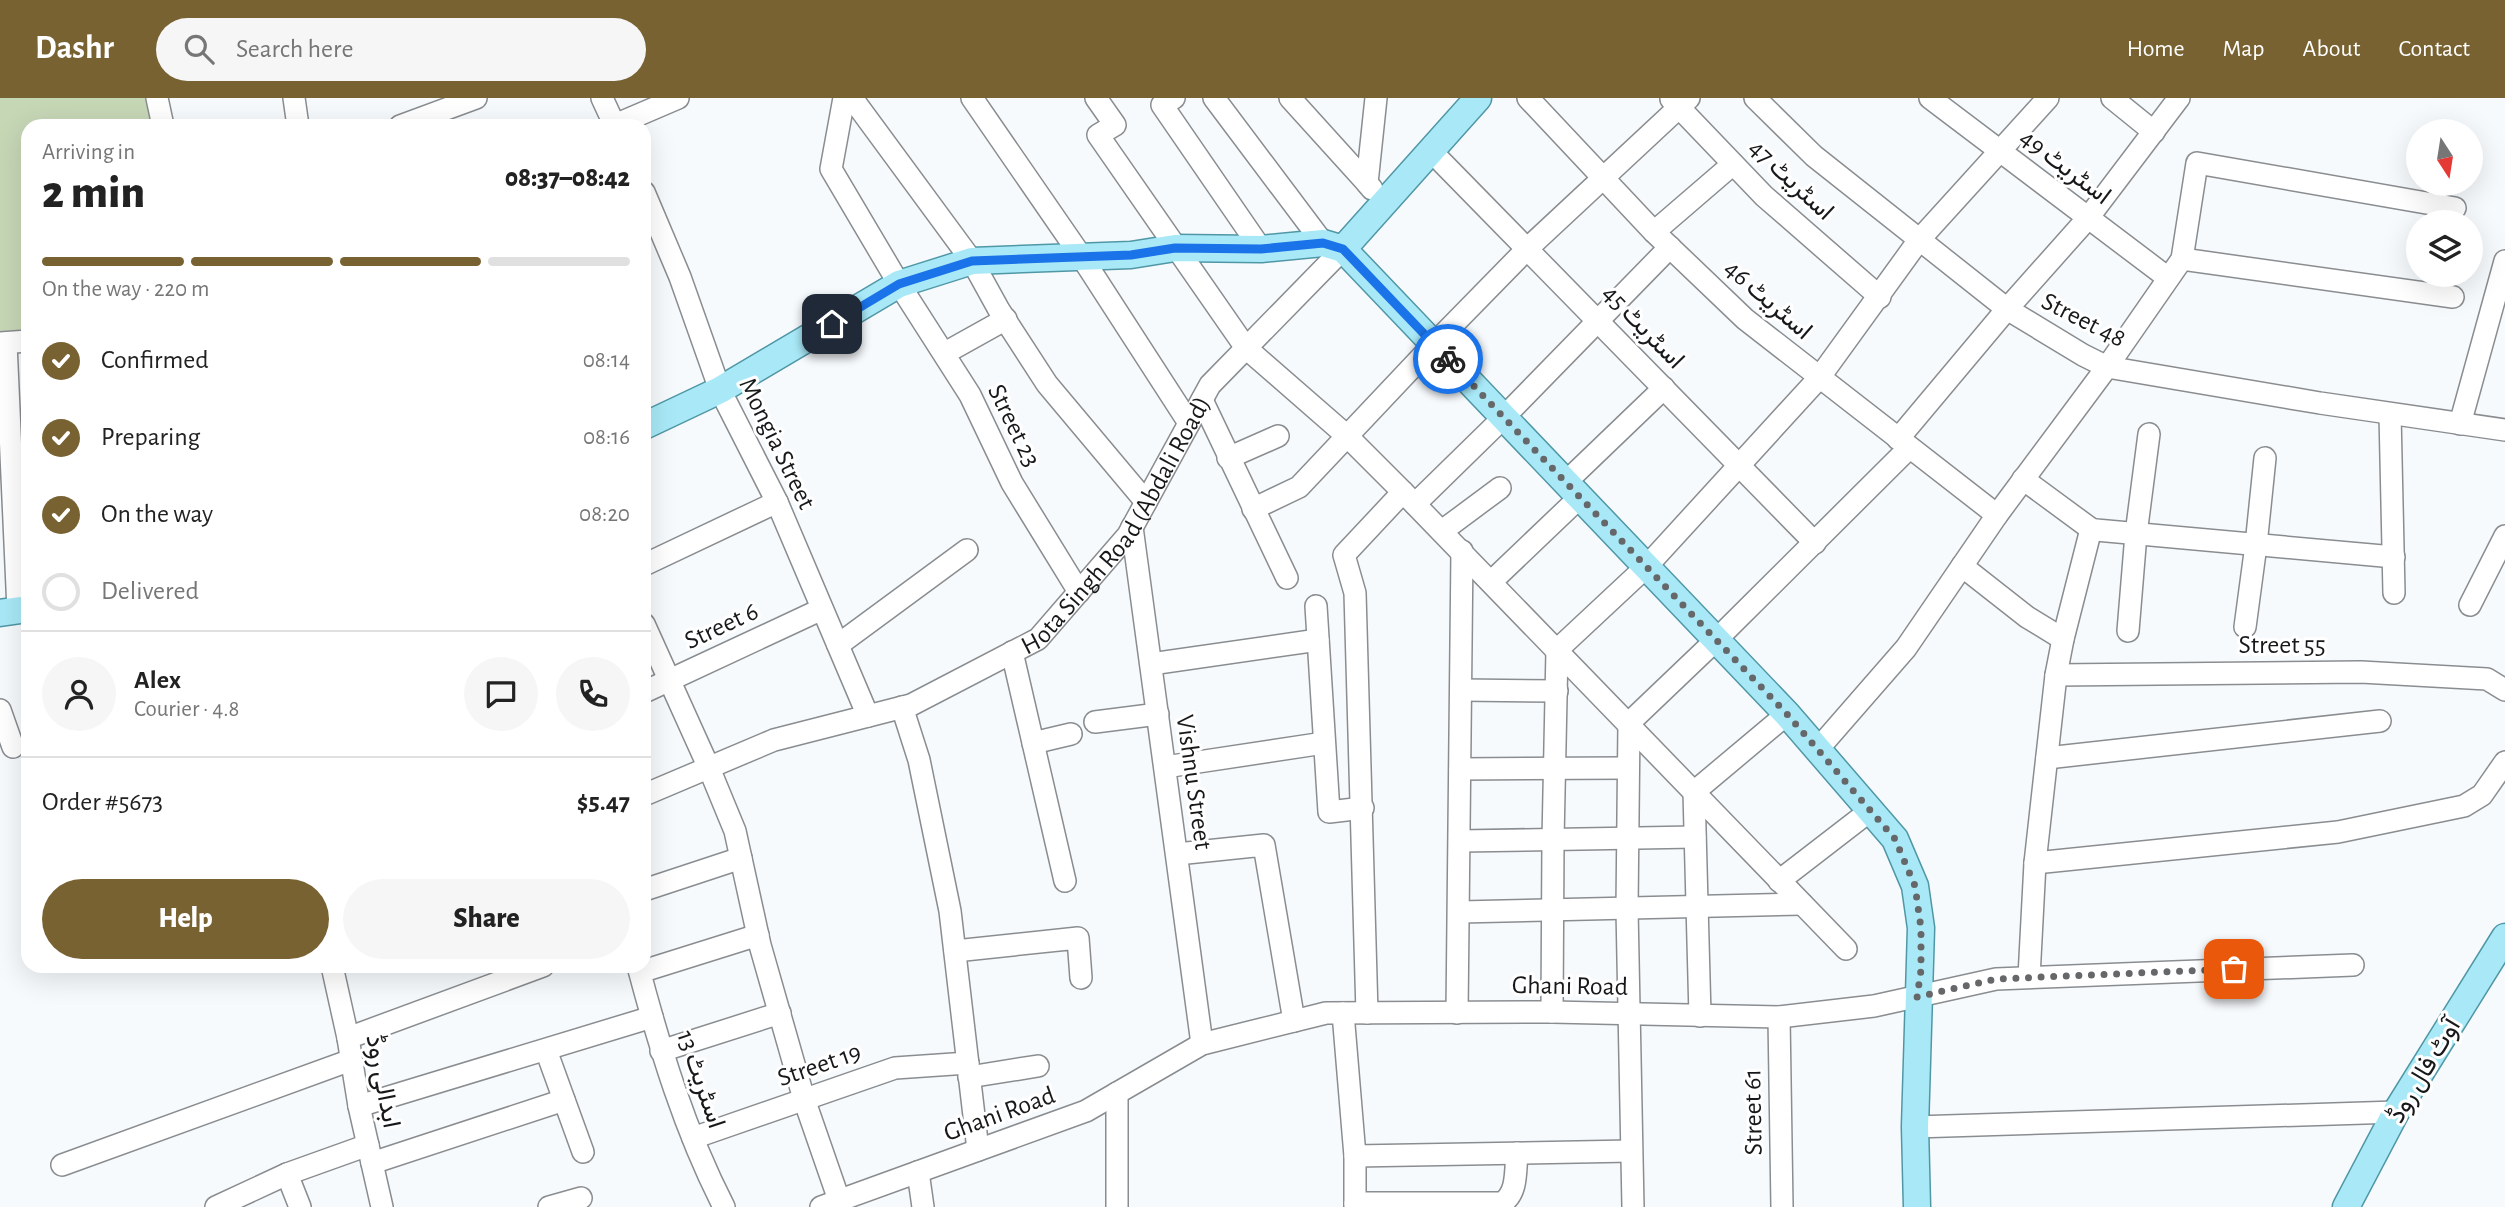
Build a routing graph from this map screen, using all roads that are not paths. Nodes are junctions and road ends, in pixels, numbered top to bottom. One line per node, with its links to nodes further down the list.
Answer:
1 (157, 98): 23 (street)
2 (294, 98): 24 (street)
3 (476, 98): 22 (street)
4 (602, 98): 25 (street)
5 (678, 98): 26 (street)
6 (972, 98): 44 (street)
7 (1096, 98): 41 (street)
8 (1174, 98): 43 (street)
9 (1214, 98): 39 (street)
10 (1290, 98): 21 (street)
11 (1376, 98): 32 (street)
12 (1478, 98): 28 (main road, Hota Singh Road (Abdali Road))
13 (1528, 98): 31 (street, اسٹریٹ 46)
14 (1755, 98): 38 (street, Street 48)
15 (1930, 98): 29 (street, اسٹریٹ 49)
16 (2048, 98): 29 (street)
17 (2112, 98): 27 (street)
18 (2179, 98): 27 (street)
19 (857, 100): 46 (street); 49 (street, Street 23)
20 (1679, 101): 30 (street, اسٹریٹ 47); 31 (street)
21 (1305, 107): 32 (street)
22 (430, 113)
23 (162, 119)
24 (297, 119)
25 (612, 119)
26 (631, 119)
27 (2154, 132): 36 (street)
28 (1431, 151): 33 (main road, Hota Singh Road (Abdali Road)); 42 (street, اسٹریٹ 45)
29 (2000, 151): 36 (street, اسٹریٹ 49); 38 (street)
30 (1733, 164): 37 (street); 50 (street, اسٹریٹ 47)
31 (1604, 179): 37 (street, اسٹریٹ 46); 42 (street)
32 (1367, 183): 33 (street)
33 (1385, 204): 39 (main road, Hota Singh Road (Abdali Road))
34 (2455, 208): 45 (street)
35 (651, 209): 63 (street, Mongia Street)
36 (2088, 218): 48 (street, اسٹریٹ 49); 52 (street)
37 (1654, 232): 40 (street, اسٹریٹ 46)
38 (1919, 240): 50 (street); 52 (street, Street 48)
39 (1333, 246): 43 (main road); 57 (main road); 58 (street, Hota Singh Road (Abdali Road))
40 (1670, 247): 54 (street); 61 (street, اسٹریٹ 46)
41 (1175, 248): 43 (main road); 44 (main road); 58 (street)
42 (1528, 248): 54 (street, اسٹریٹ 45); 57 (street)
43 (1261, 249)
44 (1081, 256): 46 (main road); 68 (street)
45 (2182, 259): 48 (street); 51 (street)
46 (972, 261): 49 (main road); 53 (street)
47 (2505, 261): 69 (street)
48 (2168, 278): 60 (street)
49 (899, 284): 59 (street, Street 23); 63 (main road)
50 (1880, 297): 61 (street)
51 (2453, 297)
52 (2007, 309): 60 (street, Street 48); 74 (street)
53 (1006, 319): 59 (street); 83 (street)
54 (1600, 321): 62 (street, اسٹریٹ 45); 66 (street)
55 (21, 342): 56 (street)
56 (3, 343): 106 (street)
57 (1434, 344): 66 (main road); 73 (street)
58 (1246, 348): 64 (street, Hota Singh Road (Abdali Road)); 73 (street)
59 (945, 353): 101 (street, Street 23)
60 (2107, 367): 65 (street, Street 48); 78 (street)
61 (1819, 378): 74 (street, اسٹریٹ 46); 77 (street)
62 (1664, 388): 77 (street, اسٹریٹ 45); 80 (street)
63 (720, 390): 67 (main road); 82 (street, Mongia Street)
64 (1202, 401): 68 (street, Hota Singh Road (Abdali Road)); 75 (street)
65 (2390, 414): 69 (street, Street 48); 95 (street)
66 (1504, 417): 80 (main road); 81 (street)
67 (651, 423)
68 (1189, 423): 83 (street, Hota Singh Road (Abdali Road))
69 (2460, 424): 70 (street, Street 48)
70 (2505, 430)
71 (2149, 434): 89 (street)
72 (1278, 436): 75 (street)
73 (1347, 436): 81 (street); 84 (street)
74 (1903, 443): 85 (street, اسٹریٹ 46); 91 (street)
75 (1228, 458): 84 (street)
76 (2265, 458): 92 (street)
77 (1740, 466): 91 (street, اسٹریٹ 45); 97 (street)
78 (2022, 479): 85 (street); 87 (street)
79 (1500, 488): 88 (street)
80 (1573, 489): 97 (main road); 100 (street)
81 (1409, 498): 88 (street); 145 (street)
82 (777, 502): 96 (street); 105 (street, Mongia Street)
83 (1146, 502): 86 (street, Hota Singh Road (Abdali Road))
84 (1253, 509): 99 (street)
85 (1997, 514): 98 (street)
86 (1132, 527): 101 (street, Hota Singh Road (Abdali Road)); 116 (street, Vishnu Street)
87 (2091, 529): 89 (street); 111 (street)
88 (1443, 531): 94 (street)
89 (2136, 534): 92 (street); 108 (street)
90 (2505, 536): 103 (street)
91 (1815, 542): 110 (street)
92 (2256, 545): 95 (street); 107 (street)
93 (967, 550): 113 (street)
94 (1462, 551): 100 (street); 120 (street)
95 (2394, 557): 102 (street)
96 (651, 562)
97 (1647, 566): 110 (main road); 114 (street)
98 (1962, 566): 111 (street); 135 (street)
99 (1287, 578)
100 (1492, 581): 114 (street)
101 (1079, 592): 115 (street, Hota Singh Road (Abdali Road))
102 (2394, 593)
103 (2470, 605)
104 (1316, 606): 112 (street)
105 (822, 610): 113 (street, Mongia Street); 118 (street, Street 6)
106 (15, 611)
107 (2245, 626)
108 (2128, 631)
109 (651, 639): 118 (street)
110 (1717, 639): 126 (main road); 130 (street)
111 (2063, 639): 117 (street)
112 (1318, 640): 116 (street); 133 (street)
113 (838, 645): 127 (street, Mongia Street)
114 (1558, 650): 122 (street); 130 (street)
115 (1012, 652): 123 (street, Hota Singh Road (Abdali Road)); 132 (street)
116 (1151, 664): 125 (street, Vishnu Street)
117 (2056, 675): 121 (street, Street 55); 136 (street)
118 (670, 680): 119 (street, Street 6); 139 (street)
119 (651, 689)
120 (1461, 690): 122 (street); 141 (street)
121 (2505, 690)
122 (1557, 691): 142 (street)
123 (902, 707): 127 (street, Hota Singh Road (Abdali Road)); 165 (street)
124 (0, 710): 134 (street)
125 (1158, 714): 129 (street); 138 (street, Vishnu Street)
126 (1787, 714): 135 (main road); 144 (street)
127 (868, 716): 139 (street, Hota Singh Road (Abdali Road))
128 (2380, 721): 136 (street)
129 (1095, 722)
130 (1629, 723): 140 (street); 144 (street)
131 (1070, 734): 132 (street)
132 (1033, 743): 154 (street)
133 (1324, 743): 138 (street); 145 (street)
134 (13, 747)
135 (1818, 748): 146 (main road)
136 (2047, 758): 153 (street)
137 (2505, 762): 153 (street)
138 (1165, 767): 151 (street, Vishnu Street)
139 (709, 768): 143 (street, Hota Singh Road (Abdali Road)); 152 (street)
140 (1628, 768): 142 (street); 148 (street)
141 (1461, 769): 142 (street); 150 (street)
142 (1555, 769): 149 (street)
143 (651, 792)
144 (1694, 792): 147 (street); 155 (street)
145 (1363, 808): 177 (street)
146 (1871, 810): 155 (street); 173 (main road)
147 (1695, 837): 148 (street); 158 (street)
148 (1626, 839): 149 (street); 159 (street)
149 (1553, 840): 150 (street); 160 (street)
150 (1460, 841): 161 (street)
151 (1177, 854): 183 (street); 185 (street, Vishnu Street)
152 (741, 858): 156 (street); 162 (street)
153 (2035, 863): 171 (street)
154 (1065, 881)
155 (1779, 881): 157 (street)
156 (651, 888)
157 (1801, 904): 158 (street); 164 (street)
158 (1697, 907): 159 (street); 180 (street)
159 (1627, 909): 160 (street); 179 (street)
160 (1553, 910): 161 (street); 174 (street)
161 (1460, 912): 178 (street)
162 (758, 935): 167 (street); 175 (street)
163 (2505, 937): 195 (main road, آوٹ فال روڈ)
164 (1846, 949)
165 (955, 951): 172 (street); 190 (street)
166 (2353, 965): 171 (street, Ghani Road)
167 (651, 966)
168 (334, 973): 184 (street, ابدالی روڈ)
169 (524, 973): 184 (street)
170 (640, 973): 181 (street, اسٹریٹ 13)
171 (2029, 977): 173 (street, Ghani Road)
172 (1081, 978)
173 (1917, 997): 182 (street, Ghani Road); 196 (main road)
174 (1552, 1012): 178 (street, Ghani Road); 179 (street, Ghani Road)
175 (780, 1013): 187 (street); 192 (street)
176 (1343, 1013): 177 (street, Ghani Road); 183 (street, Ghani Road); 203 (street)
177 (1367, 1013): 178 (street, Ghani Road)
178 (1457, 1013)
179 (1628, 1014): 180 (street, Ghani Road); 200 (street)
180 (1700, 1016): 182 (street, Ghani Road)
181 (652, 1017): 186 (street); 187 (street, اسٹریٹ 13)
182 (1779, 1017): 219 (street, Street 61)
183 (1294, 1021): 185 (street, Ghani Road)
184 (348, 1038): 188 (street, ابدالی روڈ)
185 (1202, 1045): 191 (street, Ghani Road)
186 (546, 1050): 193 (street); 194 (street)
187 (661, 1051): 197 (street, اسٹریٹ 13)
188 (351, 1060): 194 (street, ابدالی روڈ); 204 (street)
189 (1038, 1066): 190 (street, Street 19)
190 (968, 1070): 192 (street, Street 19); 198 (street)
191 (1117, 1093): 198 (street, Ghani Road); 217 (street)
192 (804, 1099): 197 (street, Street 19); 208 (street)
193 (564, 1100): 199 (street); 202 (street)
194 (359, 1106): 202 (street, ابدالی روڈ)
195 (2396, 1112): 196 (street); 221 (main road, آوٹ فال روڈ)
196 (1915, 1127): 220 (main road)
197 (693, 1138): 215 (street, اسٹریٹ 13)
198 (978, 1150): 205 (street, Ghani Road)
199 (583, 1152)
200 (1631, 1152): 201 (street); 218 (street)
201 (1517, 1153): 203 (street); 210 (street)
202 (370, 1154): 206 (street); 213 (street, ابدالی روڈ)
203 (1355, 1156): 209 (street)
204 (62, 1165)
205 (918, 1172): 208 (street, Ghani Road); 216 (street)
206 (287, 1174): 211 (street); 212 (street)
207 (581, 1198): 214 (street)
208 (830, 1204)
209 (1355, 1205): 210 (street)
210 (1501, 1205)
211 (216, 1207)
212 (300, 1207)
213 (382, 1207)
214 (549, 1207)
215 (724, 1207)
216 (923, 1207)
217 (1117, 1207)
218 (1633, 1207)
219 (1782, 1207)
220 (1917, 1207)
221 (2346, 1207)

